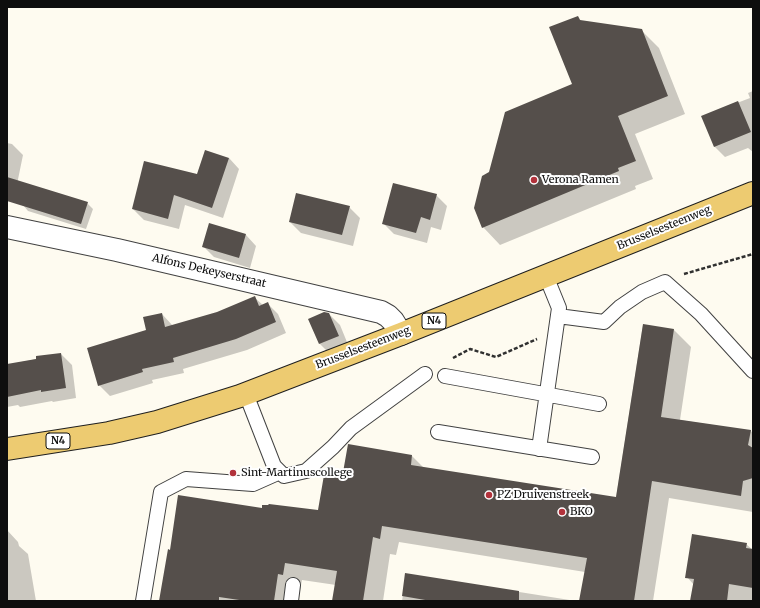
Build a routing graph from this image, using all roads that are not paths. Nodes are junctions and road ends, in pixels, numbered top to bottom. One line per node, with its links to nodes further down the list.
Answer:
1 (753, 192): 3 (main road, Brusselsesteenweg / N4)
2 (7, 227): 5 (street, Alfons Dekeyserstraat)
3 (546, 276): 4 (lane); 5 (main road, Brusselsesteenweg / N4)
4 (557, 323): 6 (lane); 10 (lane)
5 (401, 334): 9 (main road, Brusselsesteenweg / N4)
6 (753, 371)
7 (425, 374): 16 (lane)
8 (445, 376): 10 (lane)
9 (246, 394): 13 (main road, Brusselsesteenweg / N4); 16 (lane)
10 (547, 394): 11 (lane); 14 (lane)
11 (599, 404)
12 (438, 432): 14 (lane)
13 (7, 449)
14 (539, 449): 15 (lane)
15 (592, 457)
16 (280, 472): 18 (lane)
17 (293, 585): 19 (lane)
18 (143, 601)
19 (291, 601)

